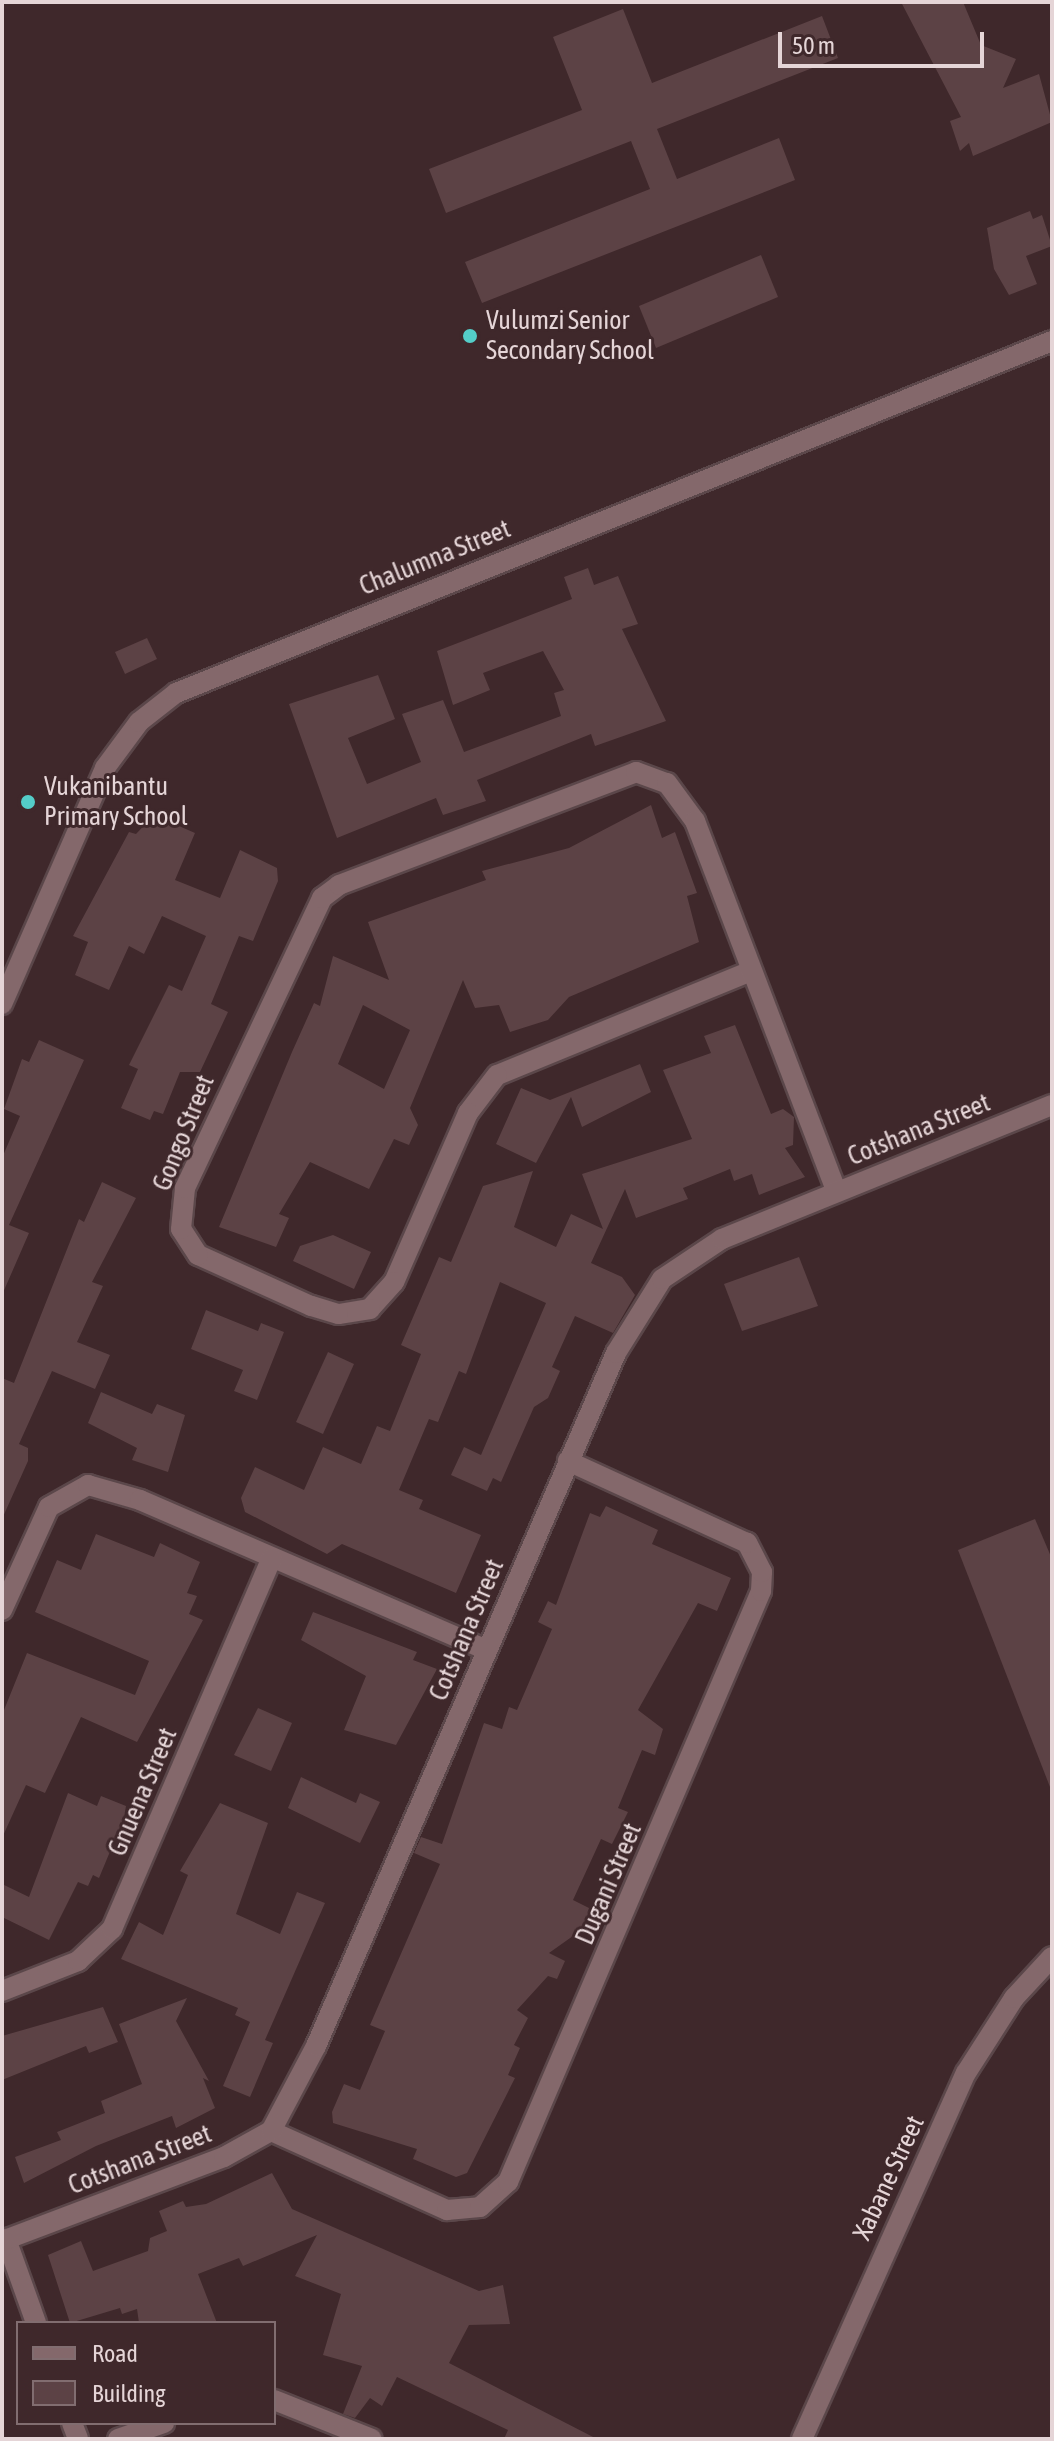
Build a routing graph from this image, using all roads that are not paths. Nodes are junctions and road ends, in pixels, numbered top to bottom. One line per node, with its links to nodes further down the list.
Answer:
1 (1052, 341): 3 (street, Chalumna Street)
2 (751, 971): 2 (street, Gongo Street); 5 (street, Gongo Street)
3 (2, 1004)
4 (1052, 1105): 5 (street, Cotshana Street)
5 (836, 1191): 6 (street, Cotshana Street)
6 (568, 1461): 9 (street, Cotshana Street); 12 (street, Dugani Street)
7 (272, 1558): 8 (street); 9 (street); 11 (street, Gnuena Street)
8 (2, 1610)
9 (487, 1650): 12 (street, Cotshana Street)
10 (1052, 1957): 19 (street, Xabane Street)
11 (2, 1991)
12 (271, 2131): 13 (street, Cotshana Street)
13 (4, 2240): 14 (street)
14 (35, 2321)
15 (276, 2401): 18 (street)
16 (158, 2425): 17 (street)
17 (118, 2439)
18 (372, 2439)
19 (802, 2439)

